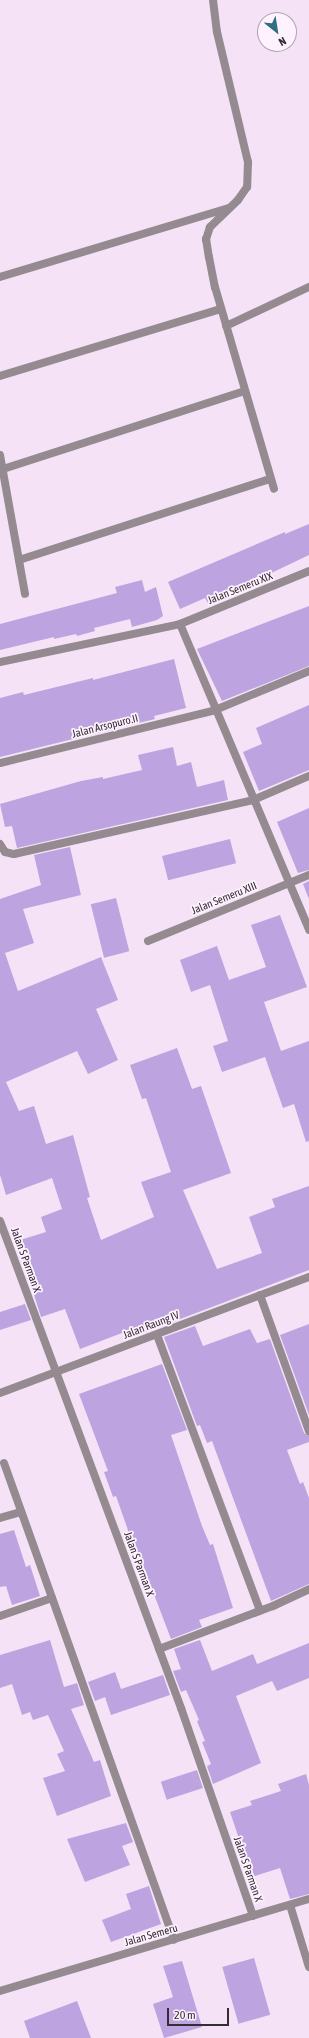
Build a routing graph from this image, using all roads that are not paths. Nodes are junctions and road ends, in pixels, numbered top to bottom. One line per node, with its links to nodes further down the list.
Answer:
1 (213, 0): 2 (street)
2 (229, 208): 3 (street); 5 (street)
3 (0, 277)
4 (309, 287): 6 (street)
5 (221, 309): 6 (street); 7 (street)
6 (226, 326): 8 (street)
7 (0, 376)
8 (245, 391): 10 (street); 11 (street)
9 (0, 455): 10 (street)
10 (3, 469): 13 (street)
11 (270, 479): 12 (street); 13 (street)
12 (274, 489)
13 (19, 560): 15 (street)
14 (309, 571): 16 (street, Jalan Semeru XIX)
15 (26, 594)
16 (180, 624): 17 (street, Jalan Semeru XIX); 19 (street)
17 (0, 662)
18 (309, 671): 19 (street, Jalan Arsopuro.II)
19 (215, 710): 20 (street, Jalan Arsopuro.II); 22 (street)
20 (0, 763)
21 (309, 776): 22 (street)
22 (253, 800): 23 (street); 25 (street)
23 (0, 844)
24 (309, 876): 25 (street, Jalan Semeru XIII)
25 (290, 884): 26 (street); 27 (street, Jalan Semeru XIII)
26 (309, 930)
27 (148, 941)
28 (0, 1221): 32 (street, Jalan S Parman X)
29 (309, 1277): 30 (street, Jalan Raung IV)
30 (260, 1295): 31 (street, Jalan Raung IV); 34 (street)
31 (157, 1335): 32 (street, Jalan Raung IV); 40 (street)
32 (57, 1373): 33 (street, Jalan Raung IV); 42 (street, Jalan S Parman X)
33 (0, 1393)
34 (309, 1431)
35 (4, 1463): 36 (street)
36 (22, 1512): 37 (street); 39 (street)
37 (0, 1518)
38 (309, 1589): 40 (street)
39 (52, 1598): 41 (street); 46 (street)
40 (260, 1610): 42 (street)
41 (0, 1616)
42 (159, 1649): 45 (street, Jalan S Parman X)
43 (309, 1899): 44 (street, Jalan Semeru)
44 (290, 1905): 45 (street, Jalan Semeru); 47 (street)
45 (253, 1916): 46 (street, Jalan Semeru)
46 (174, 1940): 48 (street, Jalan Semeru)
47 (309, 1967)
48 (0, 1991)

